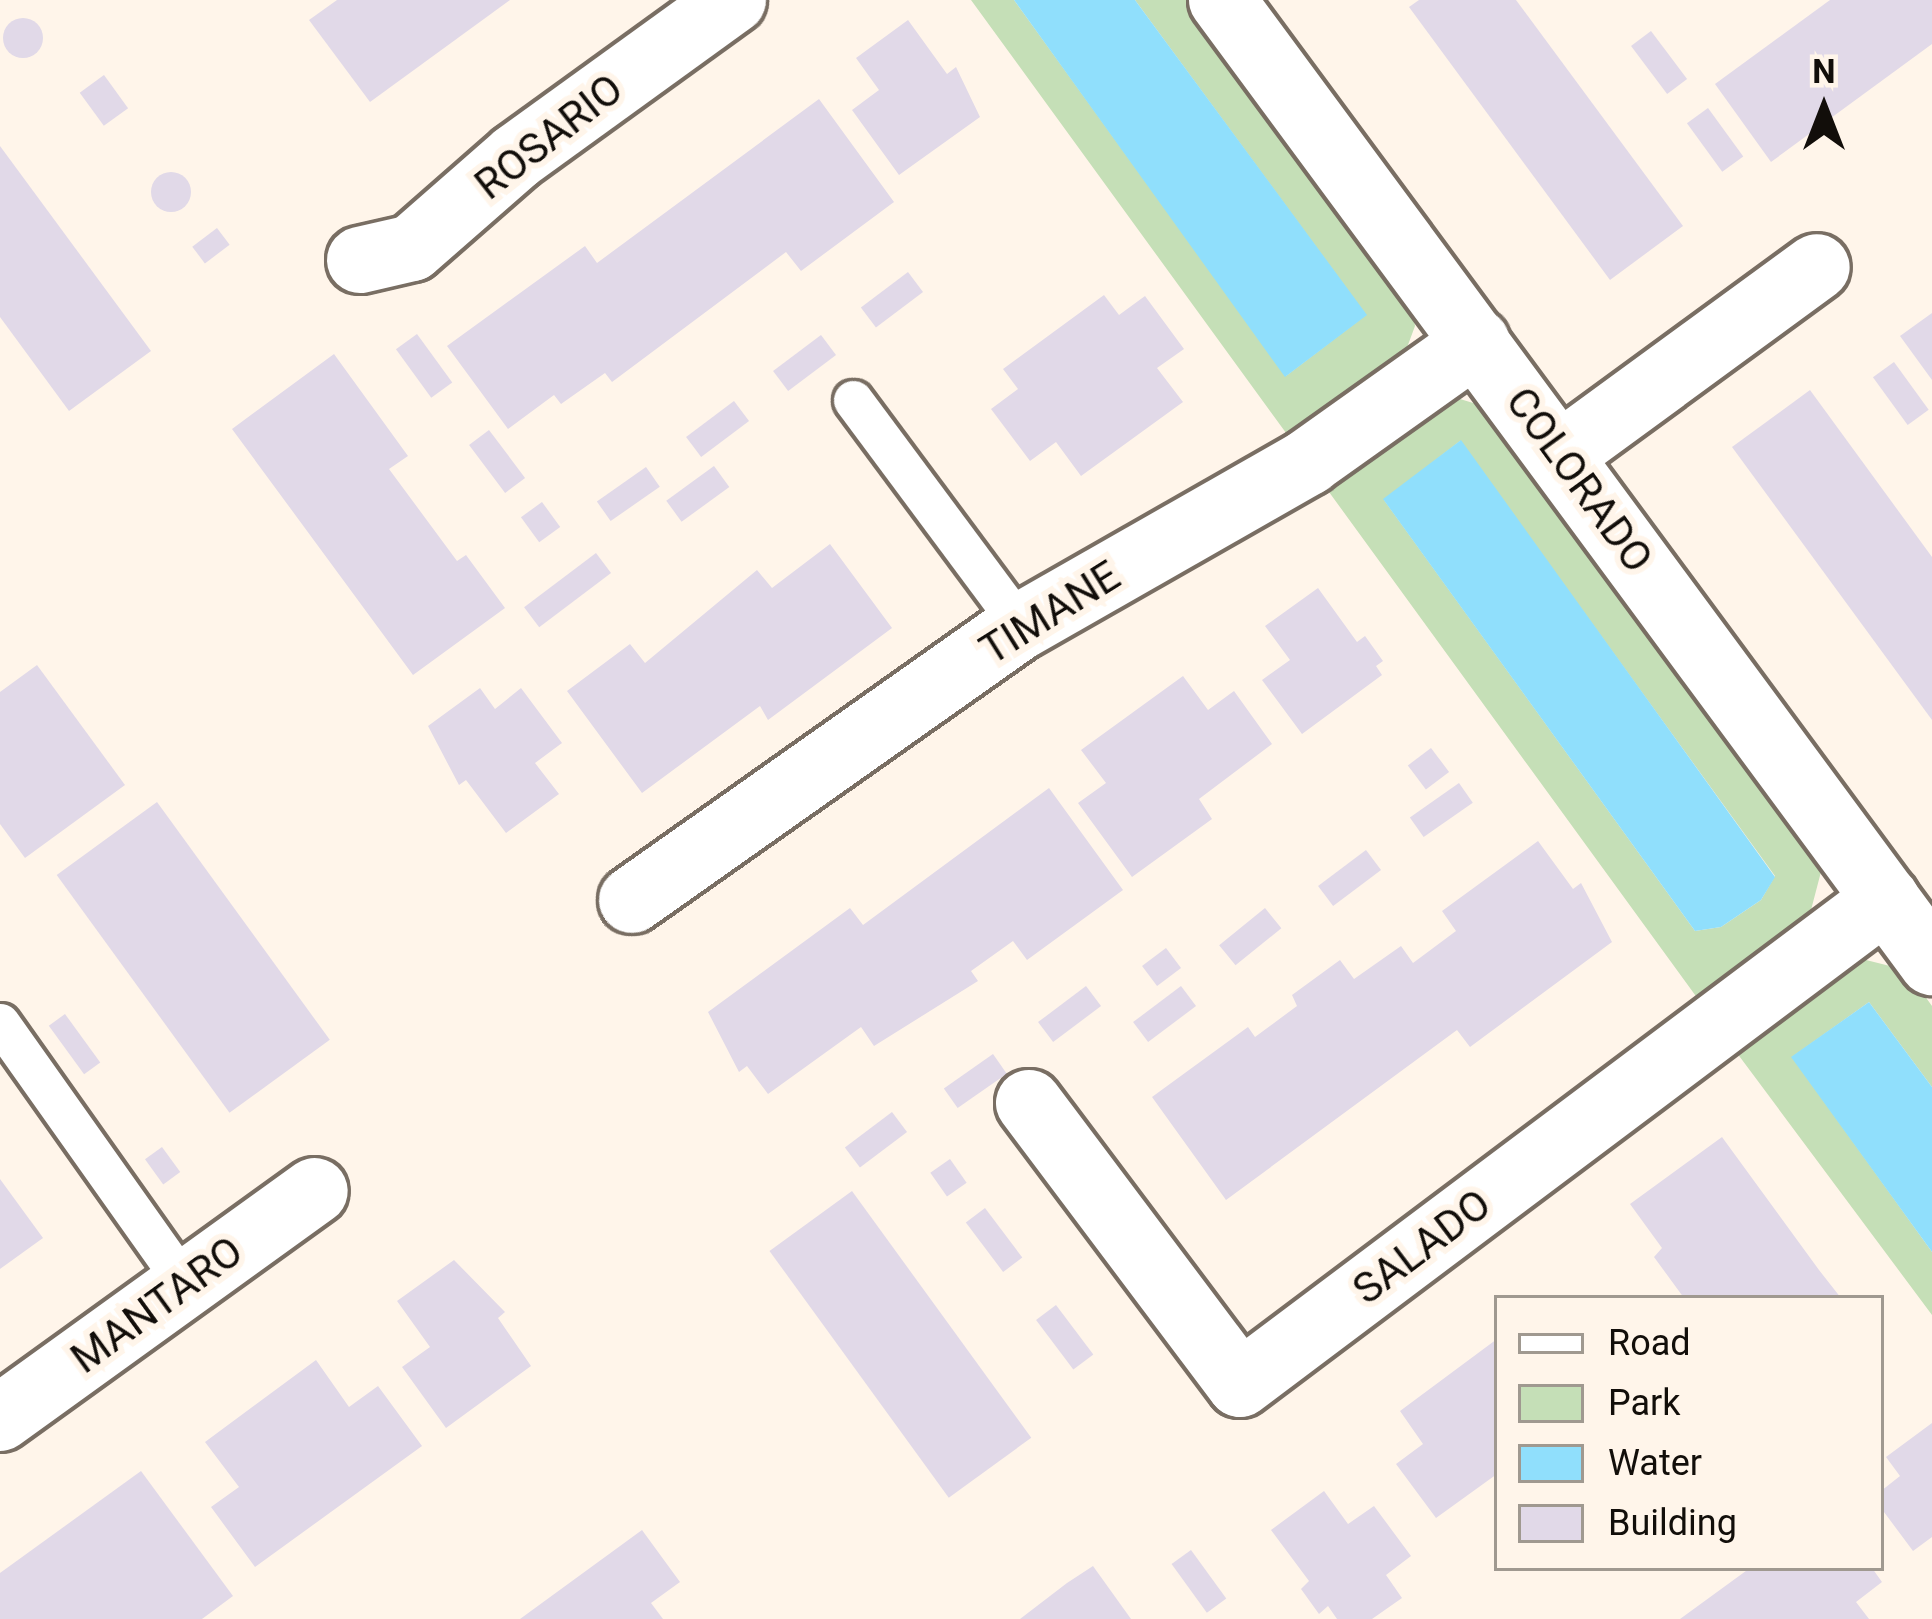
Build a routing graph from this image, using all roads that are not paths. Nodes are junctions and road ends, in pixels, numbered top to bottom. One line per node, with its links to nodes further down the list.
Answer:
1 (733, 0): 3 (street, ROSARIO)
2 (1222, 0): 5 (street, COLORADO)
3 (360, 260)
4 (1817, 267): 7 (street)
5 (1478, 342): 7 (street, COLORADO); 8 (street, TIMANE)
6 (853, 400): 8 (lane)
7 (1560, 454): 9 (street, COLORADO)
8 (1021, 626): 10 (street, TIMANE)
9 (1886, 899): 11 (street, COLORADO); 13 (street, SALADO)
10 (632, 900)
11 (1931, 959)
12 (0, 1023): 15 (lane)
13 (1029, 1103)
14 (315, 1191): 15 (street, MANTARO)
15 (185, 1285): 16 (street, MANTARO)
16 (0, 1418)

